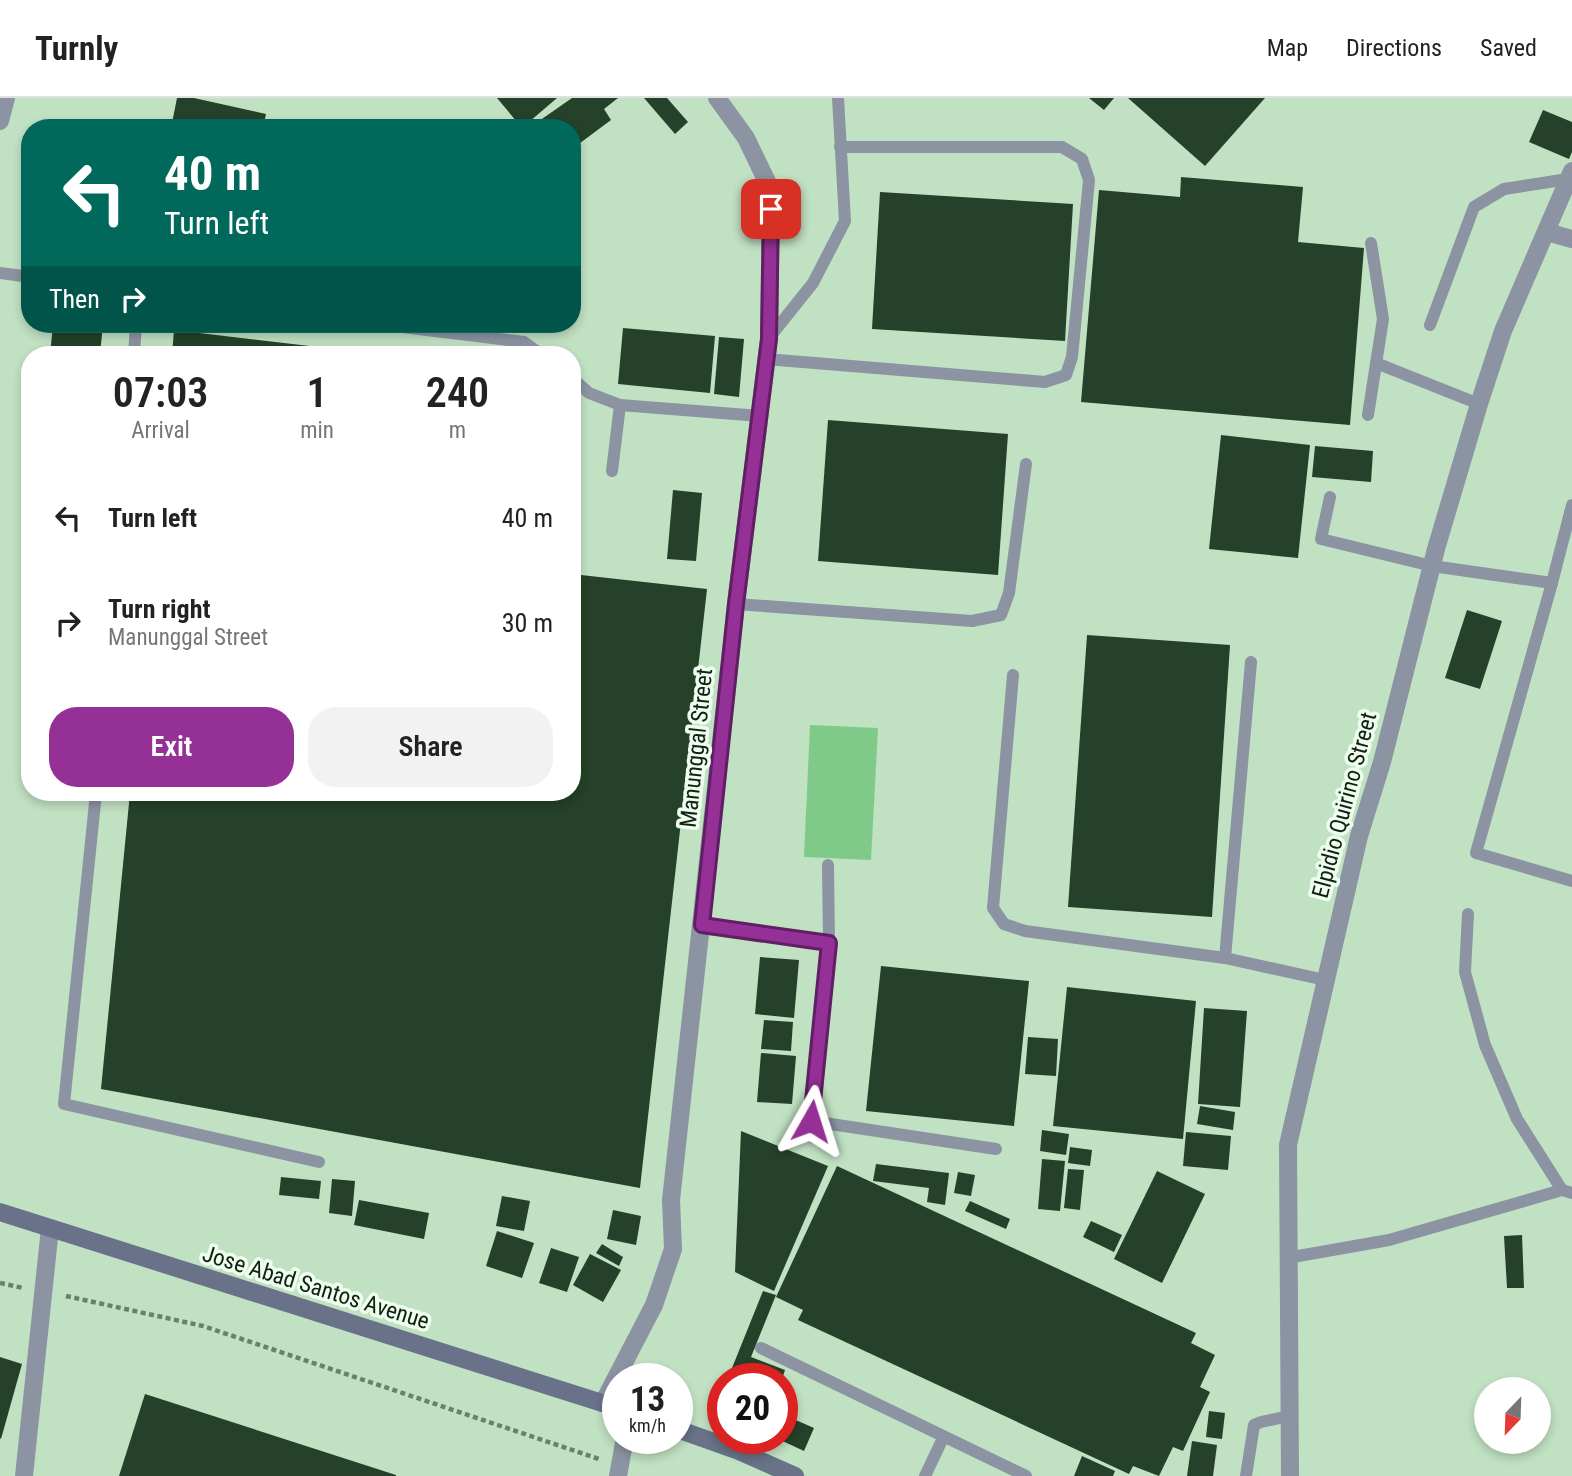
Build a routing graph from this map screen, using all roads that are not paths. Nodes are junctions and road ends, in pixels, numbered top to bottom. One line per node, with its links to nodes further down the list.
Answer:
1 (6, 98): 4 (street)
2 (717, 98): 14 (street, Manunggal Street)
3 (838, 98): 5 (lane)
4 (0, 121)
5 (840, 147): 14 (lane); 16 (lane)
6 (1570, 175): 7 (street, Elpidio Quirino Street); 12 (lane)
7 (1547, 232): 8 (street); 19 (street, Elpidio Quirino Street)
8 (1572, 239)
9 (1371, 243): 17 (lane)
10 (0, 273): 11 (lane)
11 (21, 276)
12 (1430, 325)
13 (451, 333): 15 (lane)
14 (769, 339): 16 (street, Manunggal Street)
15 (530, 346)
16 (766, 359): 22 (street, Manunggal Street)
17 (1376, 363): 19 (lane); 21 (lane)
18 (581, 386): 20 (lane)
19 (1479, 404): 27 (street, Elpidio Quirino Street)
20 (620, 405): 22 (lane); 24 (lane)
21 (1368, 415)
22 (760, 416): 29 (street, Manunggal Street)
23 (1027, 464): 29 (lane)
24 (612, 471)
25 (1330, 498): 27 (lane)
26 (1572, 505): 28 (lane)
27 (1432, 566): 28 (lane); 39 (street, Elpidio Quirino Street)
28 (1552, 583): 34 (lane)
29 (736, 604): 36 (street, Manunggal Street)
30 (1251, 662): 38 (lane)
31 (1013, 675): 38 (lane)
32 (95, 801): 41 (lane)
33 (828, 865): 37 (lane)
34 (1572, 881)
35 (1468, 914): 42 (lane)
36 (702, 925): 37 (lane); 47 (street, Manunggal Street)
37 (829, 943): 40 (lane)
38 (1225, 958): 39 (lane)
39 (1325, 980): 45 (street, Elpidio Quirino Street)
40 (996, 1149)
41 (318, 1162)
42 (1567, 1191): 45 (lane)
43 (0, 1212): 44 (main road, Jose Abad Santos Avenue)
44 (50, 1227): 48 (main road, Jose Abad Santos Avenue); 52 (street)
45 (1287, 1258): 49 (street, Elpidio Quirino Street)
46 (761, 1348): 51 (lane)
47 (629, 1363)
48 (602, 1403)
49 (1289, 1416): 56 (lane); 57 (street, Elpidio Quirino Street)
50 (693, 1435): 53 (main road)
51 (943, 1438): 54 (lane); 55 (lane)
52 (24, 1476)
53 (795, 1476)
54 (925, 1476)
55 (1026, 1476)
56 (1246, 1476)
57 (1290, 1476)

